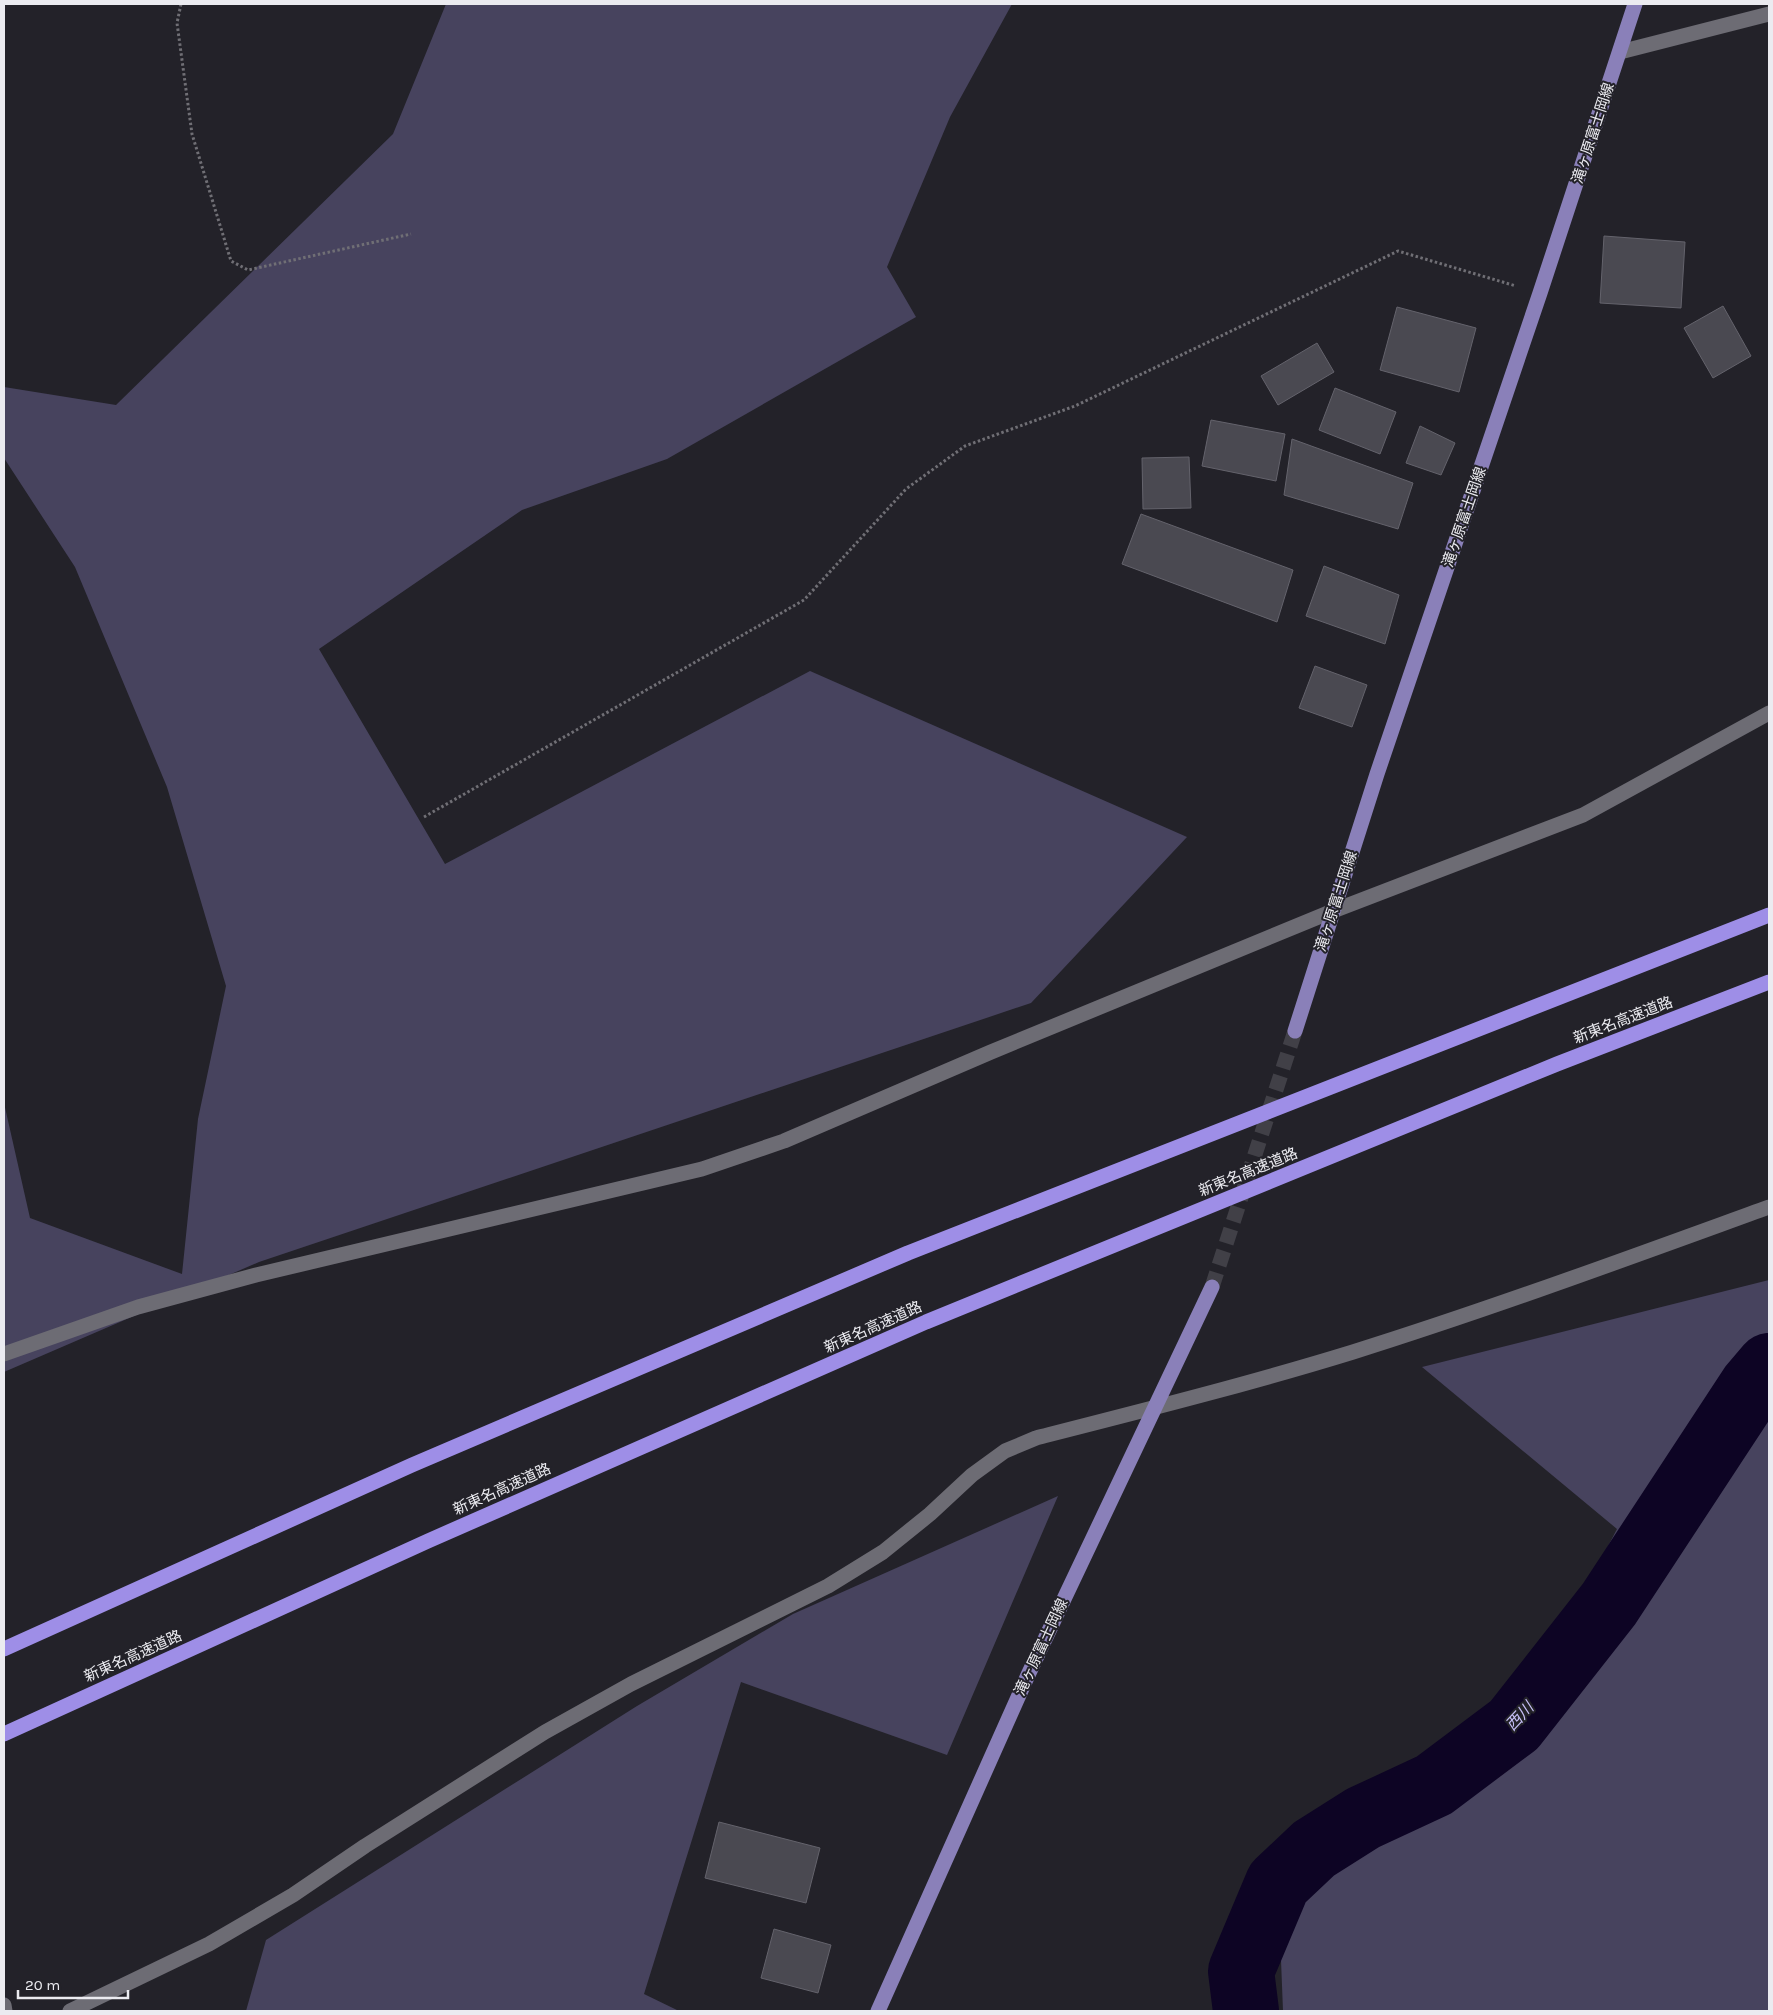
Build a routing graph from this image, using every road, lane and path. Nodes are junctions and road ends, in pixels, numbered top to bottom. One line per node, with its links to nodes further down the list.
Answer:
1 (181, 4): 5 (path)
2 (1635, 4): 4 (main road, 滝ヶ原富士岡線)
3 (1769, 14): 4 (street)
4 (1620, 52): 6 (main road, 滝ヶ原富士岡線)
5 (411, 234)
6 (1540, 293): 8 (path); 9 (main road, 滝ヶ原富士岡線)
7 (1769, 713): 9 (street)
8 (424, 817)
9 (1333, 911): 12 (main road, 滝ヶ原富士岡線); 15 (street)
10 (1769, 915): 17 (highway)
11 (1769, 982): 18 (highway, 新東名高速道路)
12 (1295, 1031)
13 (1769, 1207): 16 (street)
14 (1212, 1287): 16 (main road, 滝ヶ原富士岡線)
15 (4, 1354)
16 (1155, 1408): 21 (street); 22 (main road, 滝ヶ原富士岡線)
17 (4, 1649)
18 (4, 1734)
19 (4, 2005): 20 (street)
20 (5, 2011)
21 (70, 2011)
22 (878, 2011)

